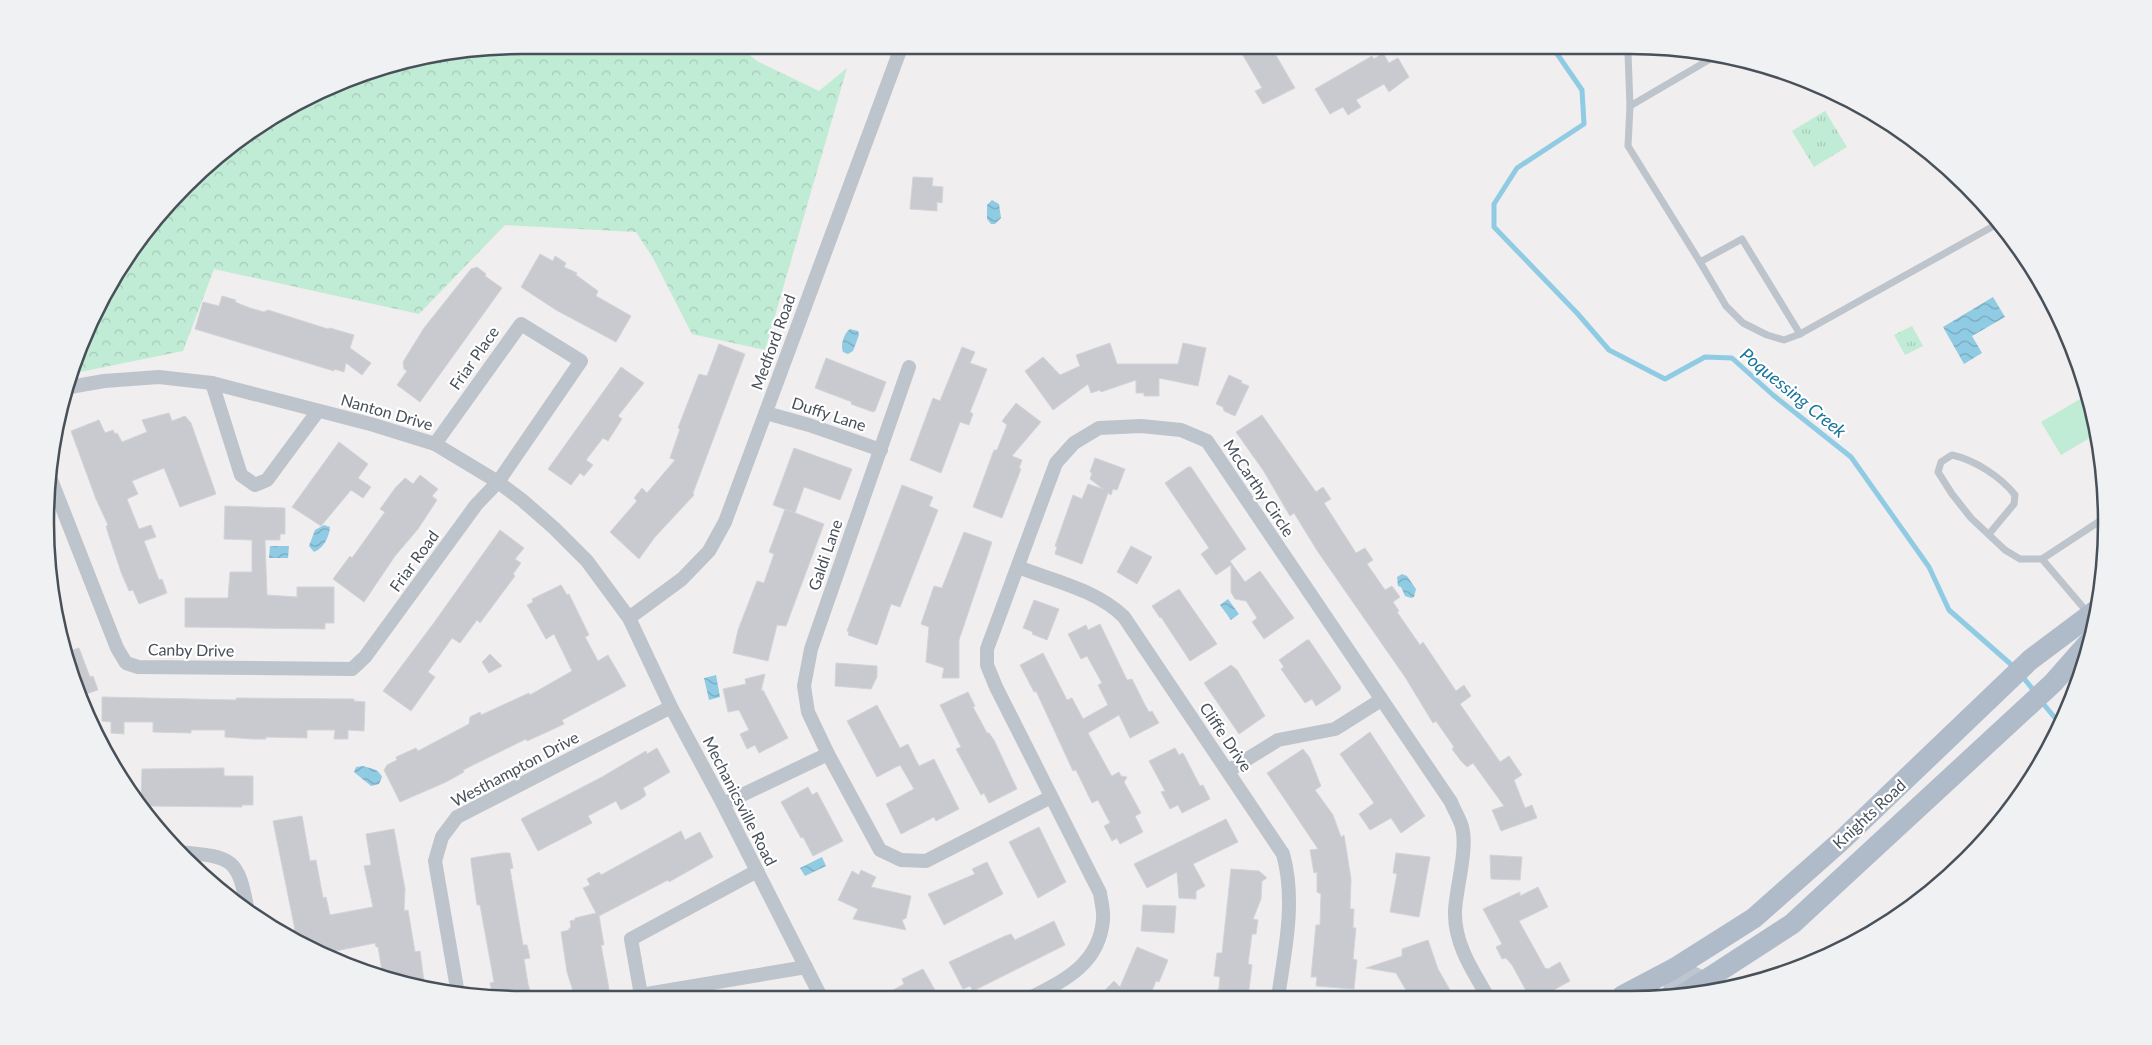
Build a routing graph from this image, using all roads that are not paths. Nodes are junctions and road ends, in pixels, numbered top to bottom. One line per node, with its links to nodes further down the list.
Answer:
1 (899, 54): 12 (street, Medford Road)
2 (1628, 54): 4 (lane)
3 (1707, 61): 4 (lane)
4 (1630, 106): 6 (lane)
5 (1993, 227): 7 (lane)
6 (1700, 262): 7 (lane); 7 (lane)
7 (1800, 334)
8 (909, 367): 14 (street, Galdi Lane)
9 (212, 383): 10 (street, Nanton Drive); 11 (street, Nanton Drive); 11 (street)
10 (75, 386)
11 (318, 411): 13 (street, Nanton Drive)
12 (766, 413): 14 (street, Duffy Lane); 22 (street, Medford Road)
13 (435, 444): 15 (street, Nanton Drive); 15 (street, Friar Place)
14 (881, 450): 28 (street, Galdi Lane)
15 (498, 482): 22 (street, Nanton Drive); 25 (street, Friar Road)
16 (55, 490): 25 (street, Canby Drive)
17 (2098, 523): 19 (lane)
18 (1989, 534): 18 (lane); 19 (lane)
19 (2042, 559): 21 (lane)
20 (1018, 567): 26 (street, McCarthy Circle); 29 (street, Cliffe Drive); 30 (street, McCarthy Circle)
21 (2090, 610)
22 (629, 618): 27 (street, Mechanicsville Road)
23 (2087, 621): 36 (main road, Knights Road)
24 (2079, 654): 37 (main road, Knights Road)
25 (360, 662)
26 (1381, 700): 29 (street); 46 (street, McCarthy Circle)
27 (671, 707): 31 (street, Mechanicsville Road); 39 (street, Westhampton Drive)
28 (828, 754): 30 (street, Galdi Lane); 31 (street)
29 (1228, 771): 45 (street, Cliffe Drive)
30 (1051, 797): 44 (street, McCarthy Circle)
31 (723, 804): 33 (street, Mechanicsville Road)
32 (190, 853): 34 (street)
33 (756, 871): 35 (street, Mechanicsville Road); 41 (street)
34 (246, 900)
35 (806, 966): 42 (street); 43 (street, Mechanicsville Road)
36 (1675, 968): 38 (street); 40 (street); 47 (main road, Knights Road)
37 (1707, 984)
38 (1703, 985)
39 (457, 986)
40 (1673, 989)
41 (640, 991)
42 (664, 991)
43 (818, 991)
44 (1044, 991)
45 (1279, 991)
46 (1484, 991)
47 (1632, 991)

